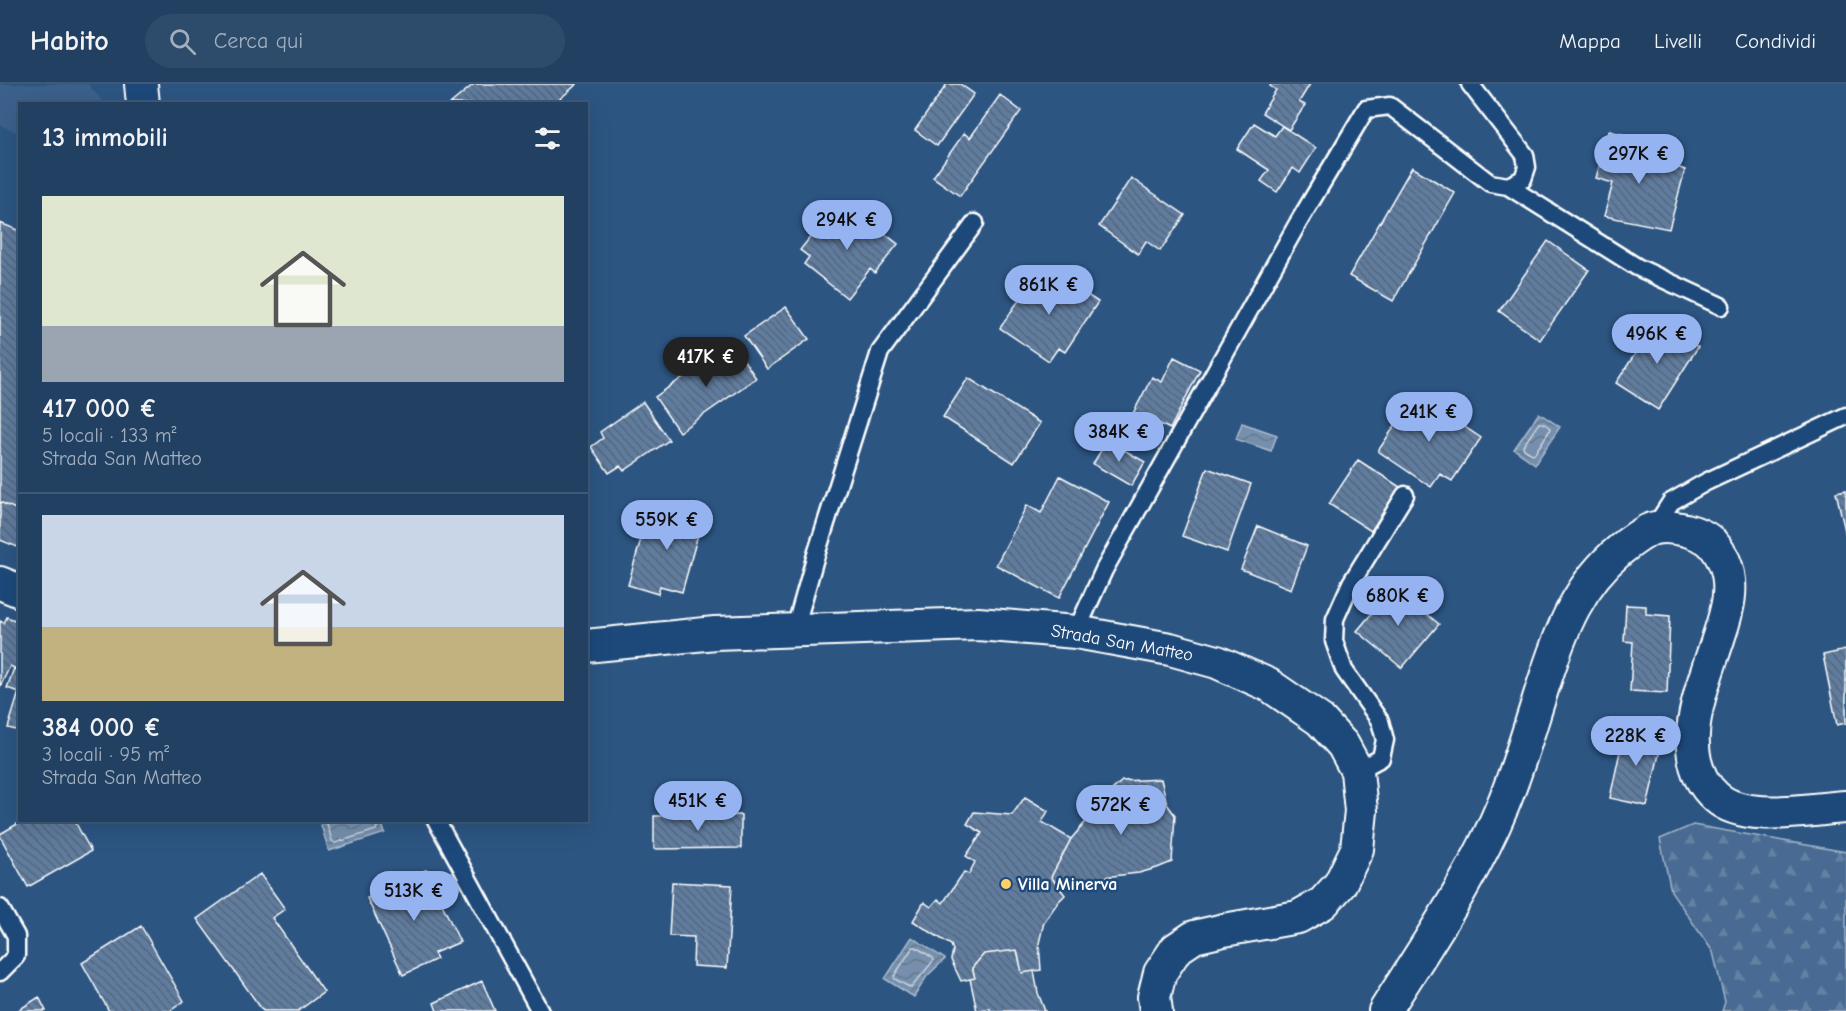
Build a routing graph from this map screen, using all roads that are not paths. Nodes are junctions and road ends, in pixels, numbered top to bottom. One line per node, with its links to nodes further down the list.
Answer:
1 (141, 84): 3 (street)
2 (1470, 84): 4 (lane)
3 (143, 102)
4 (1508, 186): 6 (lane); 13 (lane)
5 (975, 223): 12 (lane)
6 (1721, 306)
7 (1846, 416): 9 (lane)
8 (1406, 495): 15 (lane)
9 (1654, 528): 16 (street); 22 (street)
10 (0, 583): 11 (street)
11 (18, 590)
12 (795, 630): 13 (street, Strada San Matteo); 14 (street, Strada San Matteo)
13 (1076, 632): 15 (street, Strada San Matteo)
14 (588, 646)
15 (1357, 771): 21 (street, Strada San Matteo)
16 (1846, 807)
17 (437, 822): 20 (lane)
18 (0, 908): 19 (lane)
19 (0, 972)
20 (540, 1011)
21 (1156, 1011)
22 (1385, 1011)

